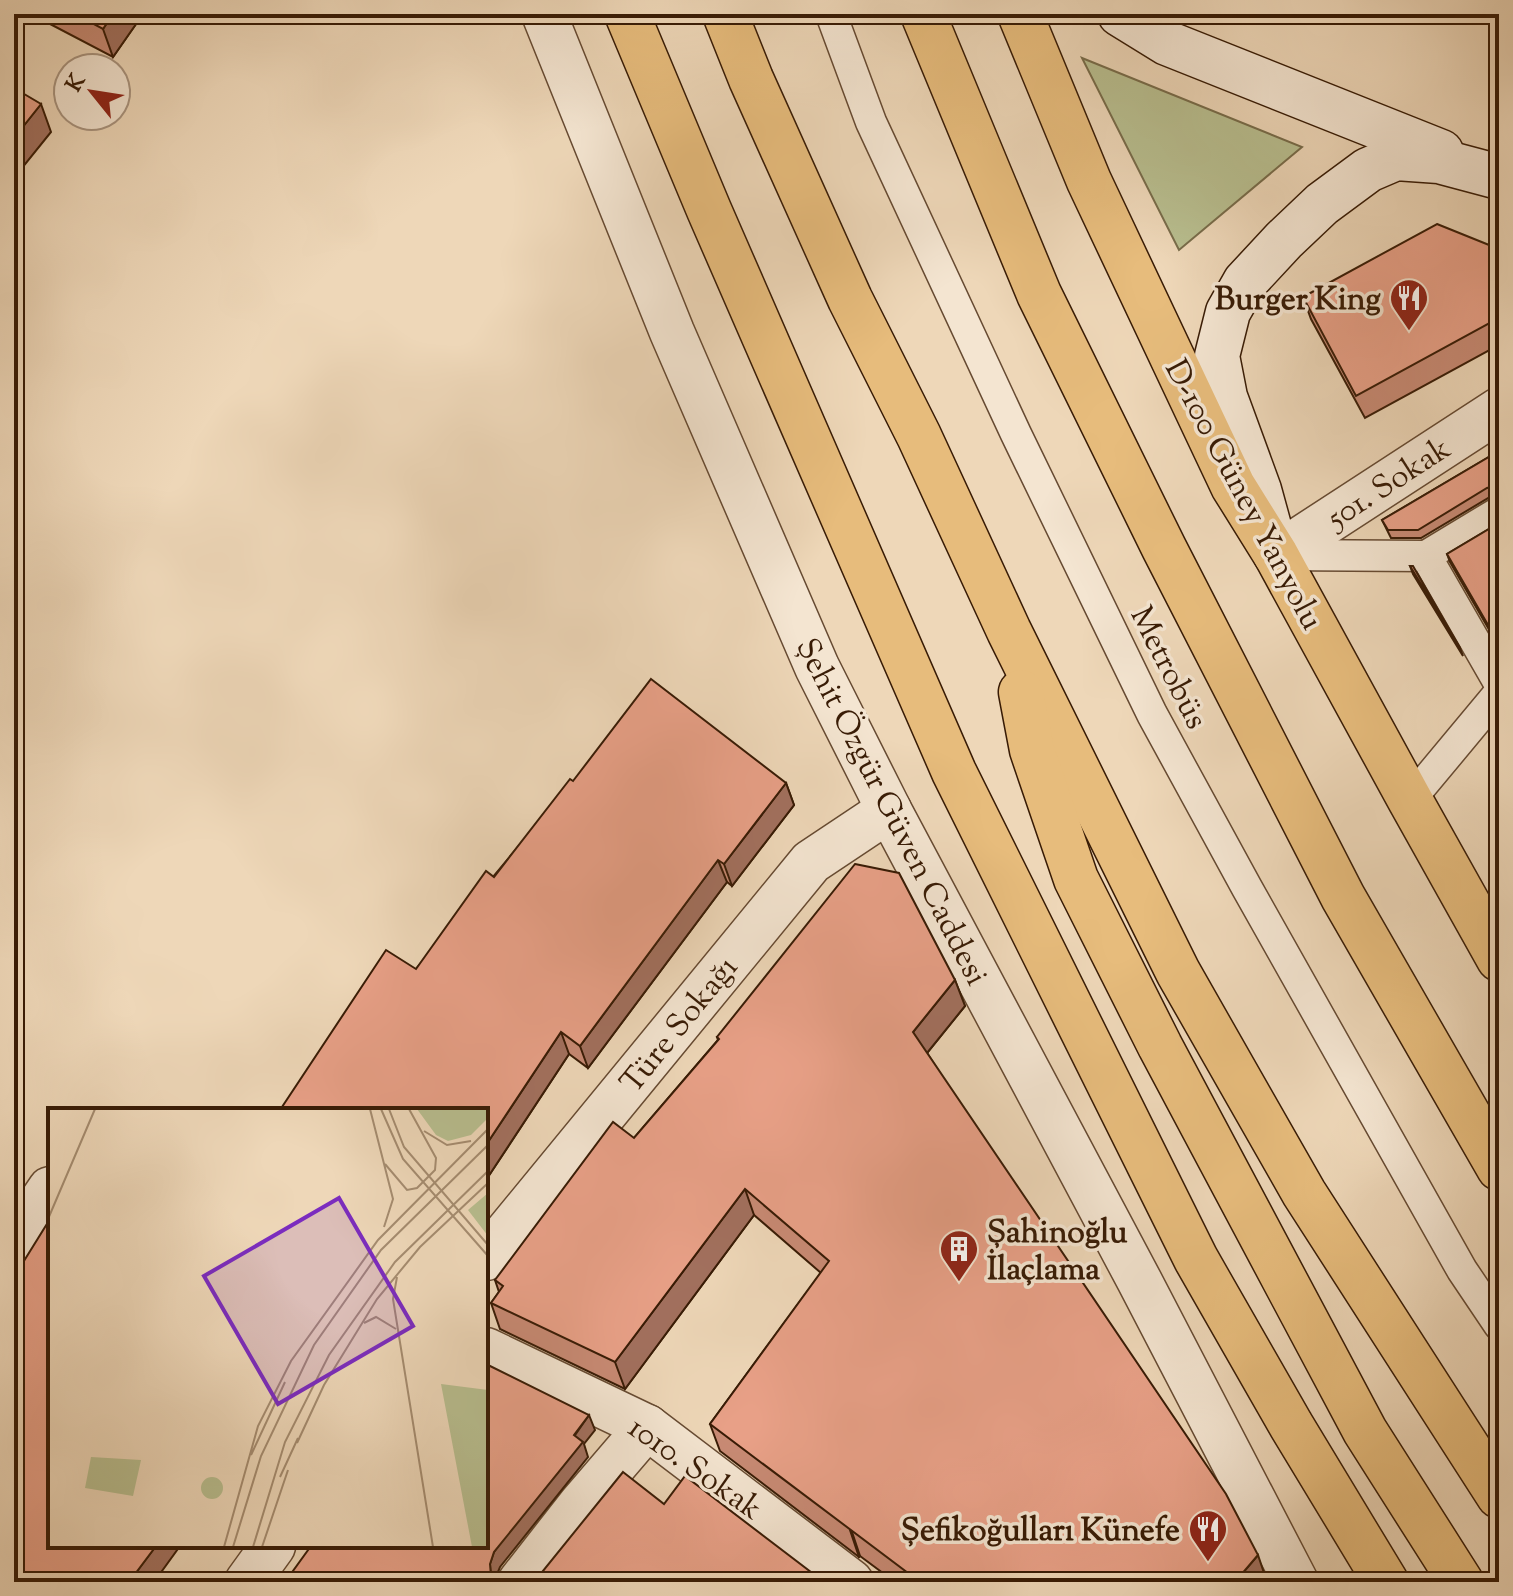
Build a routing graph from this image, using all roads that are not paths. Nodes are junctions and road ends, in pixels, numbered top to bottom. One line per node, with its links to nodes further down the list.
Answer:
1 (544, 14): 17 (street, Şehit Özgür Güven Caddesi)
2 (627, 14): 23 (main road)
3 (725, 14): 13 (main road)
4 (831, 14): 25 (lane, Metrobüs)
5 (923, 14): 19 (main road)
6 (1020, 14): 11 (main road, D-100 Güney Yanyolu)
7 (1120, 14): 8 (street)
8 (1499, 176): 11 (street)
9 (1499, 410): 11 (street, 501. Sokak)
10 (1499, 512): 12 (lane)
11 (1276, 555): 12 (lane); 16 (main road, D-100 Güney Yanyolu)
12 (1426, 556): 14 (lane)
13 (1009, 631): 28 (main road); 35 (main road)
14 (1499, 683)
15 (1499, 693): 16 (lane)
16 (1410, 800): 18 (main road, D-100 Güney Yanyolu)
17 (889, 810): 22 (street, Türe Sokağı); 24 (street, Şehit Özgür Güven Caddesi)
18 (1499, 959)
19 (1499, 1168)
20 (48, 1192): 21 (street)
21 (14, 1242)
22 (488, 1256)
23 (1196, 1259): 24 (street); 34 (main road)
24 (1139, 1280): 33 (street, Şehit Özgür Güven Caddesi)
25 (1499, 1325)
26 (488, 1351): 27 (street, 1010. Sokak)
27 (647, 1427): 31 (street); 32 (street, 1010. Sokak)
28 (1499, 1496)
29 (272, 1548): 30 (street)
30 (247, 1582)
31 (520, 1582)
32 (851, 1582)
33 (1296, 1582)
34 (1386, 1582)
35 (1461, 1582)

